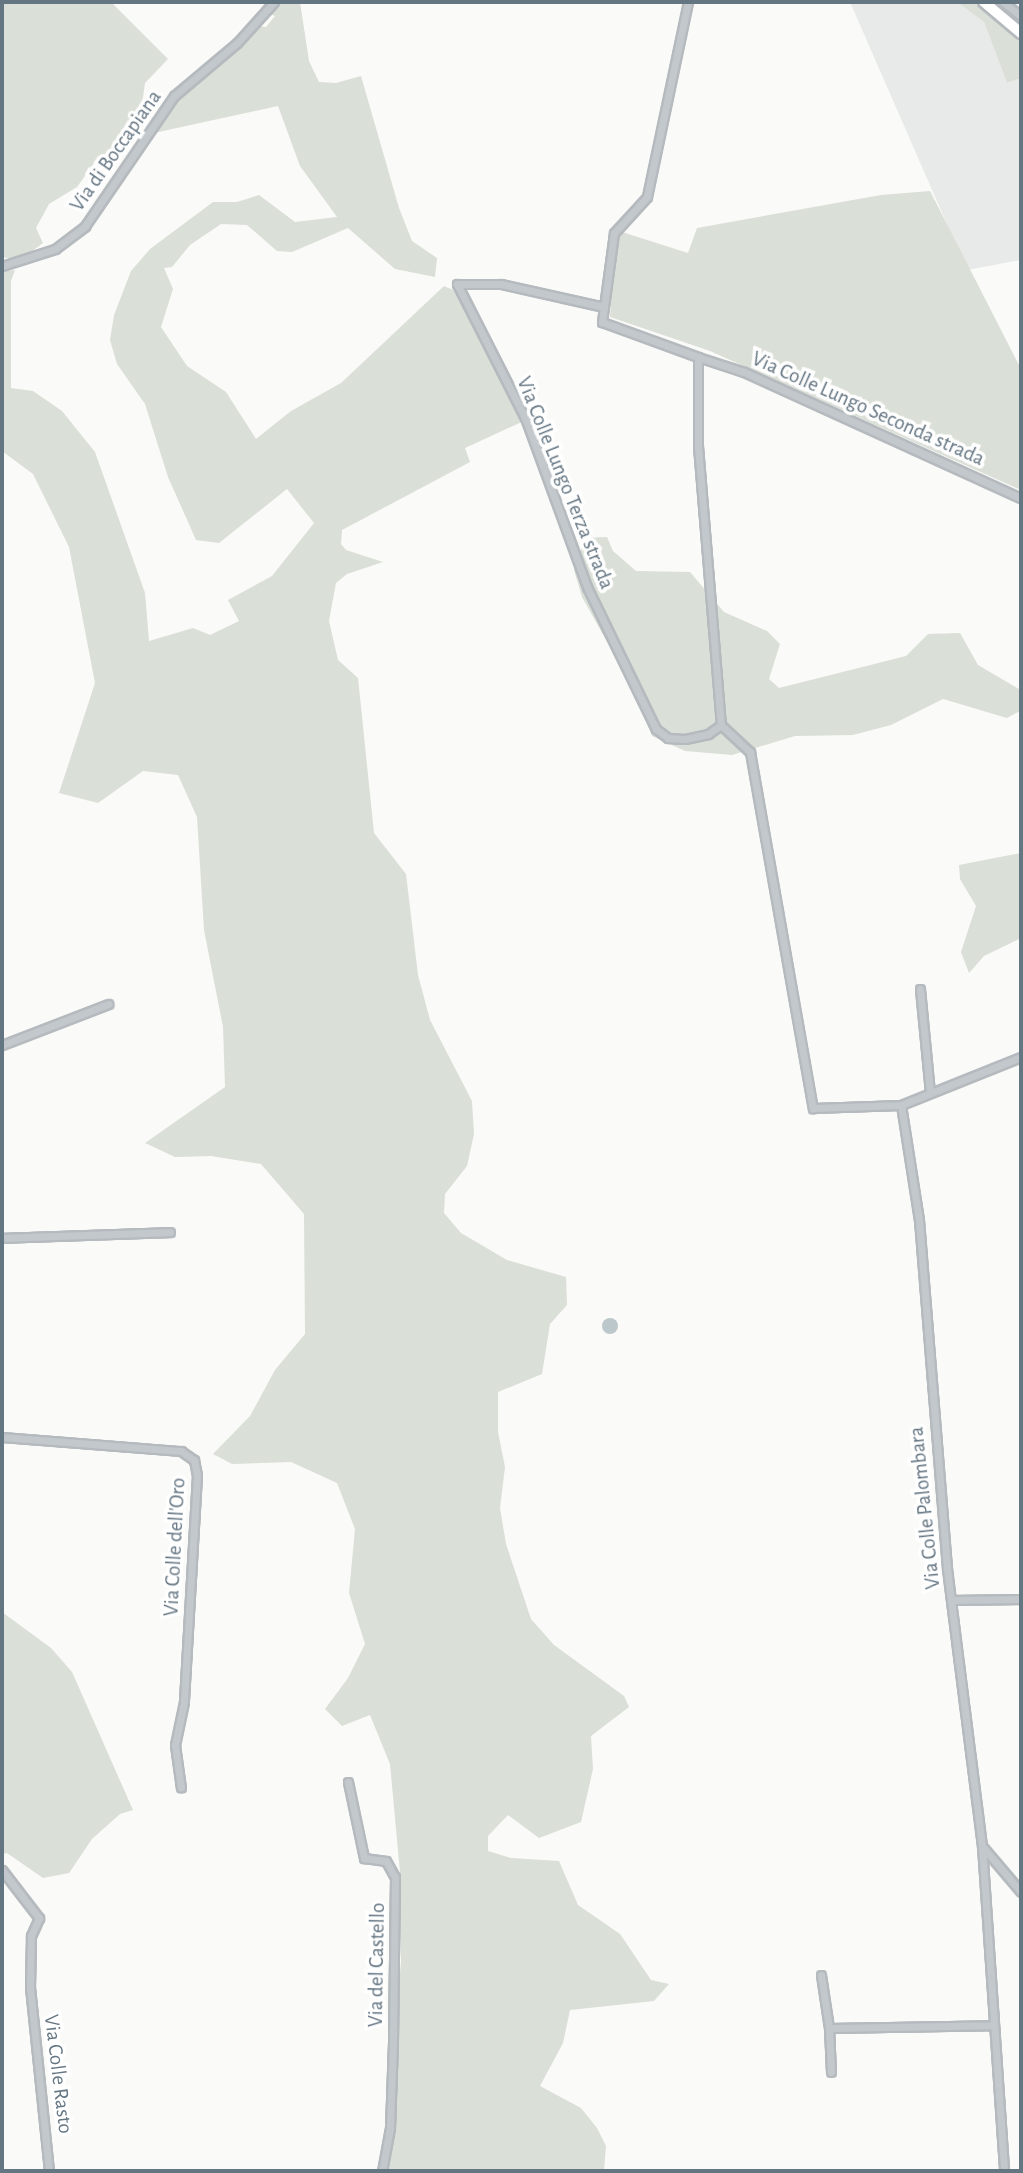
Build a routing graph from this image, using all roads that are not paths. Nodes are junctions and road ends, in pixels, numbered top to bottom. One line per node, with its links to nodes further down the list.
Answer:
1 (274, 2): 7 (street, Via di Boccapiana)
2 (688, 2): 8 (street)
3 (984, 2): 6 (main road)
4 (1003, 2): 5 (street)
5 (1021, 16)
6 (1021, 33)
7 (2, 266)
8 (604, 307): 9 (street); 11 (street, Via Colle Lungo Terza strada)
9 (698, 357): 10 (street, Via Colle Lungo Seconda strada); 11 (street)
10 (1021, 498)
11 (720, 725): 17 (street)
12 (920, 989): 16 (street)
13 (108, 1004): 14 (street)
14 (2, 1045)
15 (1021, 1057): 16 (street)
16 (930, 1092): 17 (street)
17 (901, 1105): 22 (street, Via Colle Palombara)
18 (170, 1232): 19 (street)
19 (2, 1238)
20 (2, 1437): 24 (street, Via Colle dell'Oro)
21 (1021, 1599): 22 (street)
22 (952, 1600): 25 (street, Via Colle Palombara)
23 (348, 1782): 33 (street, Via del Castello)
24 (181, 1788)
25 (982, 1846): 27 (street); 29 (street, Via Colle Palombara)
26 (2, 1870): 32 (street, Via Colle Rasto)
27 (1021, 1892)
28 (821, 1975): 30 (street)
29 (993, 2025): 30 (street); 34 (street, Via Colle Palombara)
30 (829, 2028): 31 (street)
31 (831, 2072)
32 (49, 2171)
33 (382, 2171)
34 (1004, 2171)

